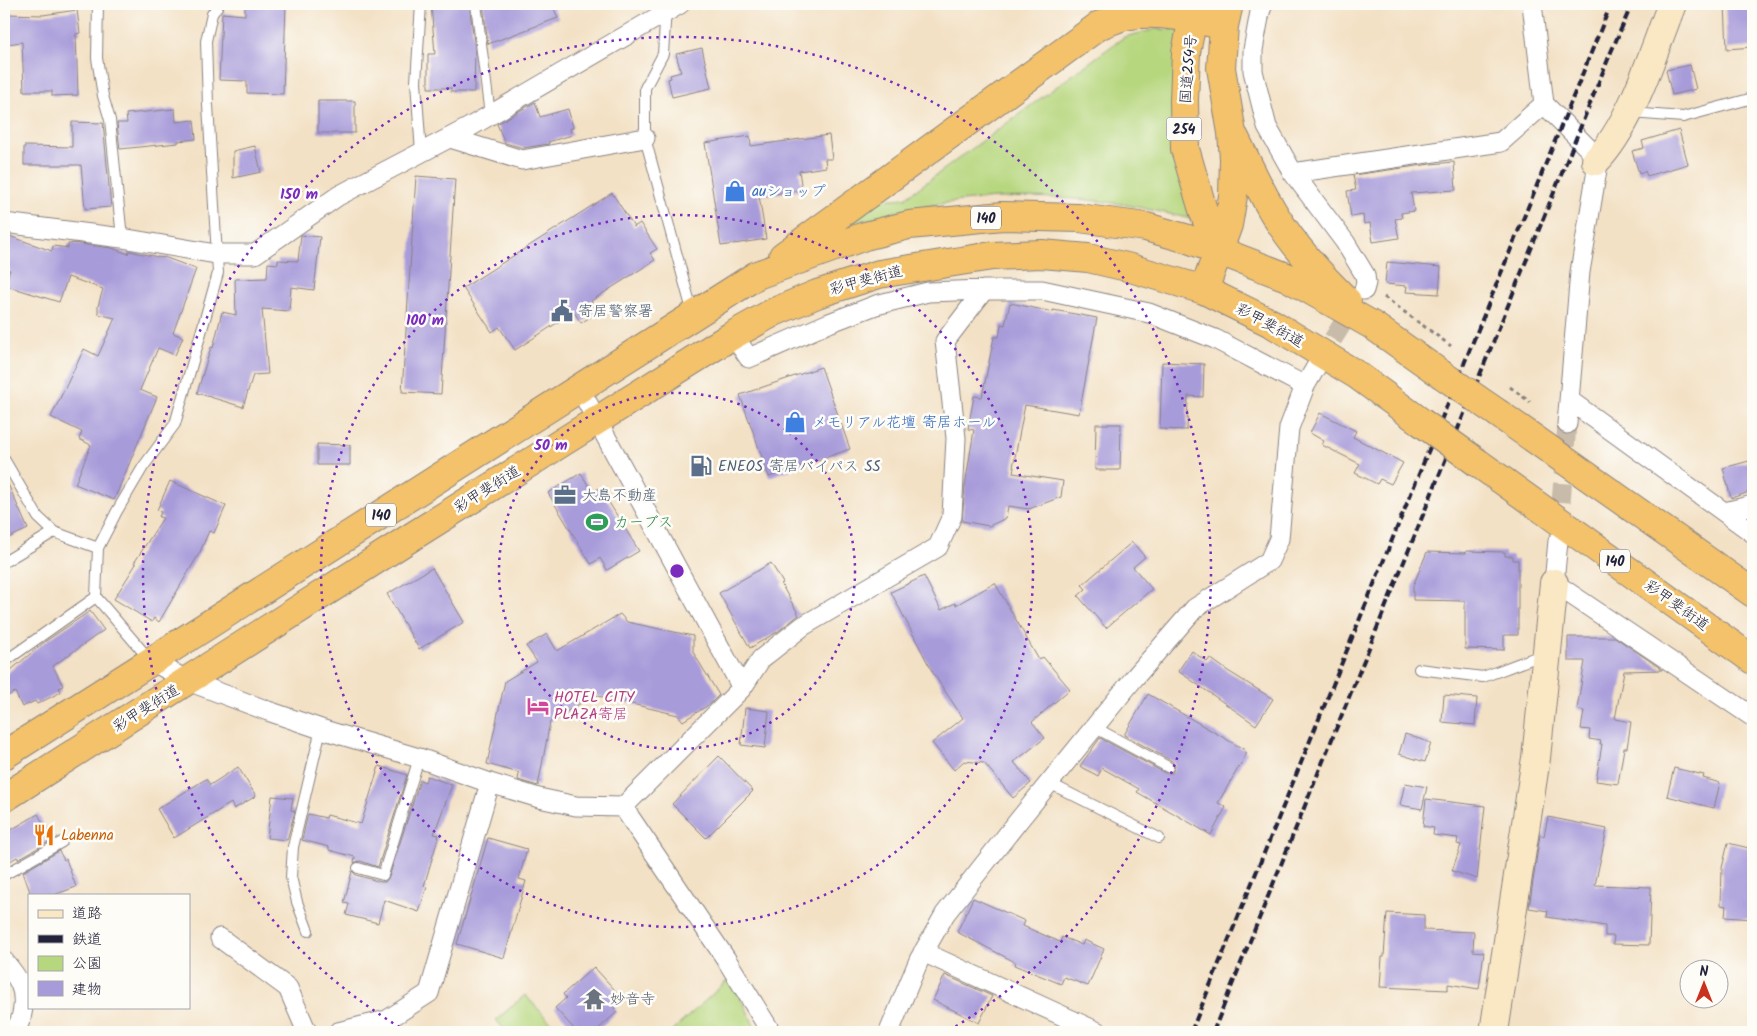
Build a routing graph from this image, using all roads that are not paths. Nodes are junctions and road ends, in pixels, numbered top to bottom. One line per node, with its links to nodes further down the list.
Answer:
1 (98, 4): 22 (lane)
2 (219, 4): 24 (lane)
3 (421, 4): 18 (lane)
4 (476, 4): 14 (lane)
5 (1263, 4): 20 (street)
6 (1532, 4): 12 (street)
7 (1672, 4): 13 (street)
8 (670, 6): 14 (street); 17 (lane)
9 (1196, 11): 10 (highway); 23 (highway, 国道254号 / 254); 25 (highway)
10 (1226, 15): 15 (highway)
11 (1753, 98): 13 (lane)
12 (1544, 104): 19 (street); 20 (street)
13 (1628, 113): 19 (street)
14 (490, 115): 16 (street)
15 (1232, 133): 23 (highway); 32 (highway)
16 (450, 138): 17 (street); 18 (street)
17 (645, 138): 30 (lane)
18 (421, 153): 24 (street)
19 (1596, 161): 37 (street)
20 (1293, 173): 26 (street)
21 (4, 223): 22 (street)
22 (122, 238): 24 (street)
23 (1218, 251): 25 (highway, 140); 28 (highway); 32 (highway, 140)
24 (216, 254): 46 (lane)
25 (757, 275): 30 (highway, 140)
26 (1365, 286)
27 (984, 290): 31 (street); 35 (street); 57 (street)
28 (1204, 290): 29 (highway, 彩甲斐街道 / 140); 53 (highway, 彩甲斐街道 / 140, bridge)
29 (817, 294): 31 (street); 33 (highway, 彩甲斐街道 / 140)
30 (694, 316): 36 (highway, 140)
31 (829, 323): 33 (street)
32 (1372, 325): 49 (highway, 140, bridge)
33 (733, 335): 38 (highway, 彩甲斐街道 / 140)
34 (1316, 367): 35 (street)
35 (1304, 386): 59 (street)
36 (580, 389): 38 (street); 52 (highway, 140)
37 (1568, 400): 39 (street); 42 (street)
38 (597, 419): 56 (highway, 彩甲斐街道 / 140); 57 (street)
39 (1567, 424)
40 (4, 459): 43 (lane)
41 (1753, 505): 42 (street)
42 (1725, 512): 44 (street)
43 (54, 532): 46 (lane); 47 (lane)
44 (1753, 533)
45 (1558, 541): 48 (street)
46 (98, 548): 50 (lane)
47 (4, 562)
48 (1554, 583): 51 (street); 58 (street)
49 (1753, 593)
50 (96, 597): 52 (lane); 54 (lane)
51 (1547, 653): 55 (lane); 82 (street)
52 (150, 660): 56 (street); 61 (highway, 140)
53 (1753, 660)
54 (4, 662)
55 (1419, 669)
56 (188, 681): 60 (street); 66 (highway, 彩甲斐街道 / 140)
57 (742, 688): 67 (street)
58 (1753, 718)
59 (1094, 727): 63 (lane); 65 (street)
60 (321, 729): 62 (street); 72 (lane)
61 (4, 755)
62 (419, 758): 64 (street); 70 (lane)
63 (1168, 767)
64 (490, 783): 67 (street); 78 (street)
65 (1049, 783): 68 (lane); 74 (street)
66 (4, 798)
67 (623, 807): 79 (street)
68 (1159, 838)
69 (62, 842): 71 (lane)
70 (358, 868)
71 (4, 875)
72 (308, 931)
73 (220, 938): 77 (street)
74 (924, 952): 80 (street); 81 (street)
75 (4, 961): 76 (street)
76 (12, 1032)
77 (307, 1032)
78 (338, 1032)
79 (771, 1032)
80 (889, 1032)
81 (1098, 1032)
82 (1494, 1032)

